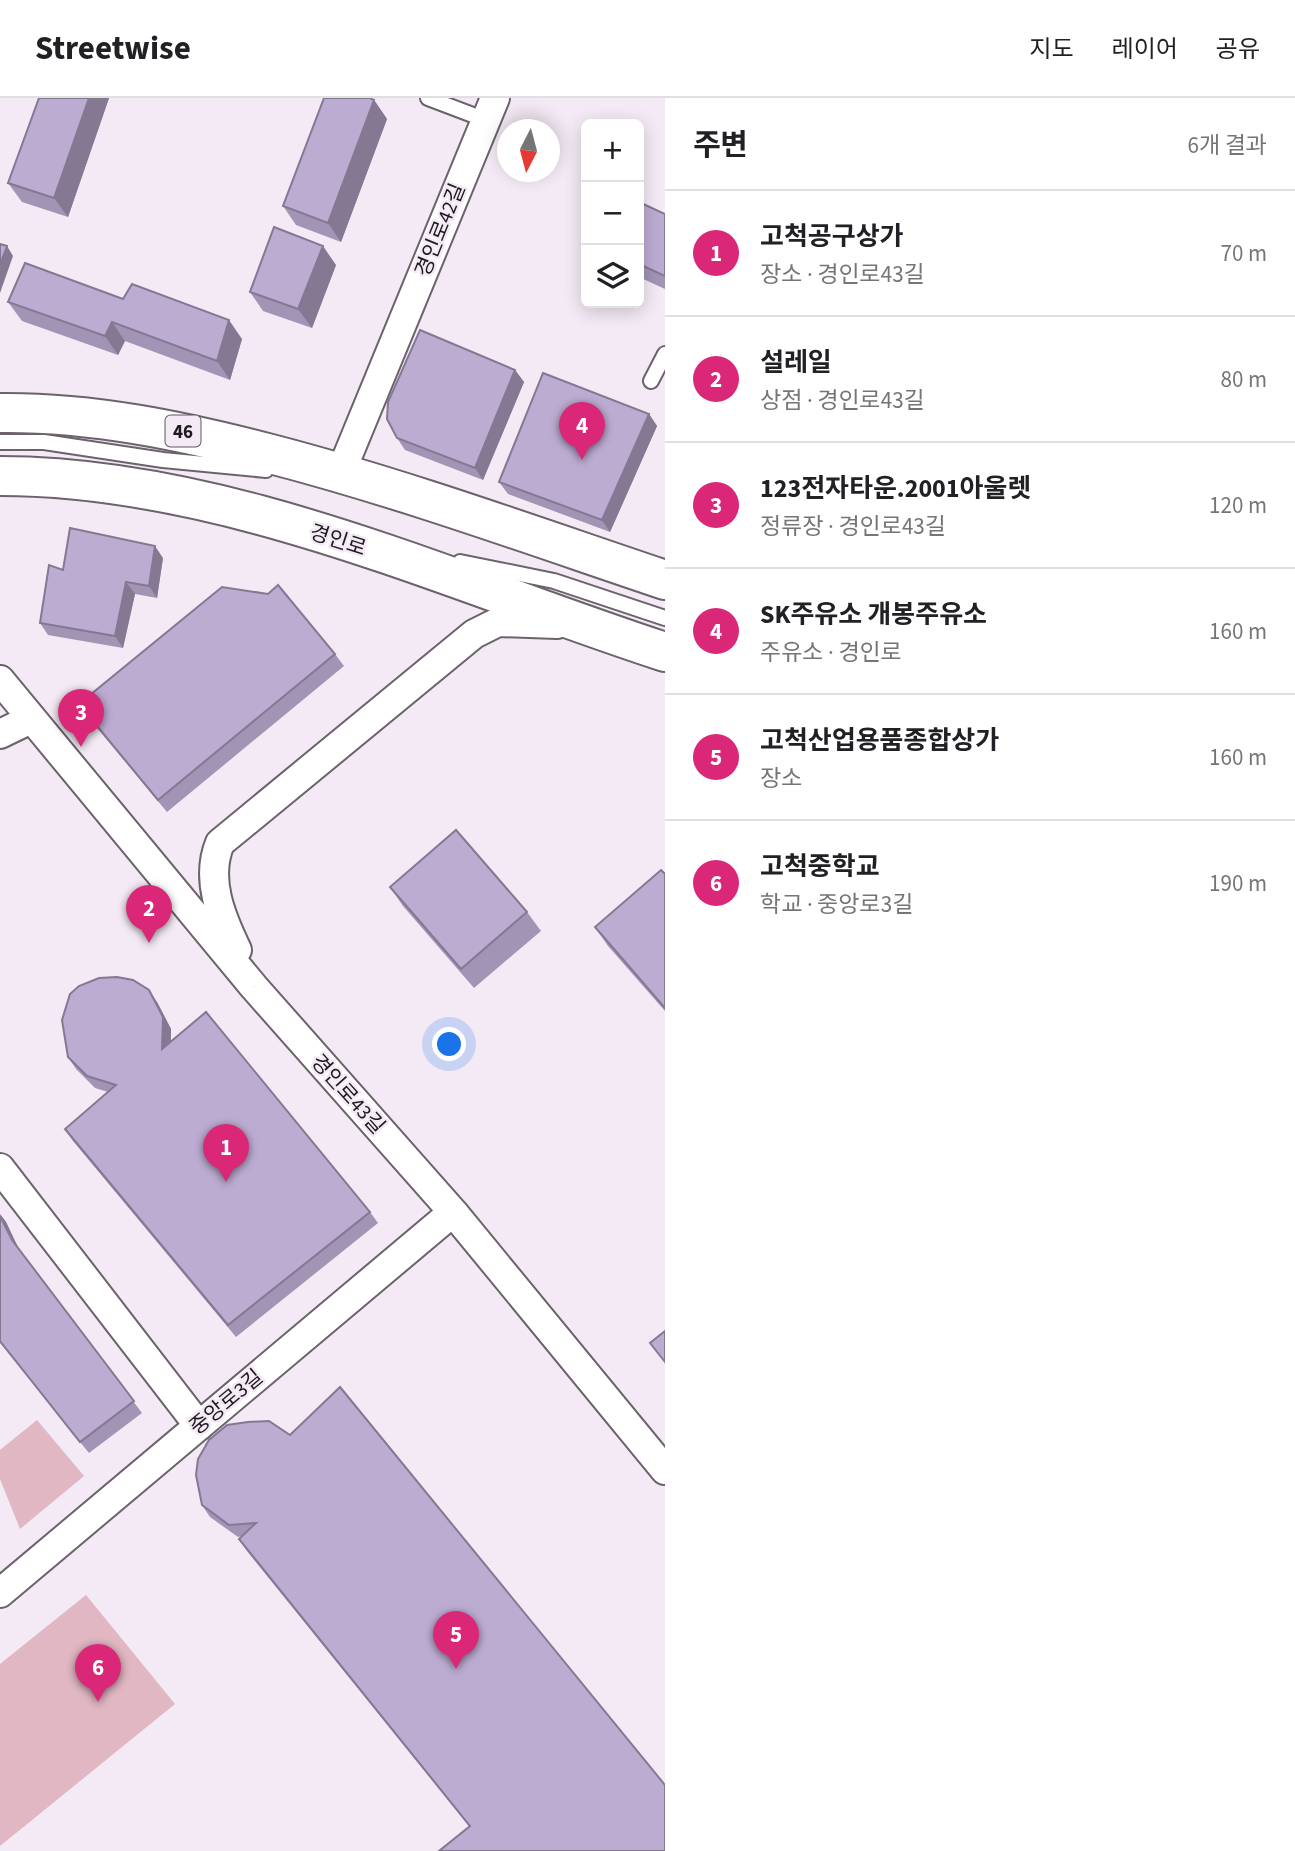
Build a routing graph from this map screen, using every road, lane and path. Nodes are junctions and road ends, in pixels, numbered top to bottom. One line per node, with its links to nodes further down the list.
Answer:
1 (428, 98): 2 (lane)
2 (491, 109): 7 (street, 경인로42길)
3 (665, 354): 4 (lane)
4 (651, 381)
5 (0, 413): 7 (main road, 46)
6 (0, 442): 7 (lane)
7 (351, 475): 10 (main road, 46)
8 (0, 476): 9 (main road, 경인로)
9 (335, 537): 11 (lane); 12 (main road, 경인로)
10 (665, 580)
11 (665, 618)
12 (586, 626): 13 (main road, 경인로); 17 (street)
13 (665, 652)
14 (0, 680): 15 (street, 경인로43길)
15 (32, 719): 16 (street); 17 (street, 경인로43길)
16 (0, 734)
17 (254, 988): 19 (street, 경인로43길)
18 (0, 1168): 20 (street)
19 (453, 1212): 20 (street, 중앙로3길); 21 (street, 경인로43길)
20 (199, 1426): 22 (street, 중앙로3길)
21 (665, 1470)
22 (0, 1593)

